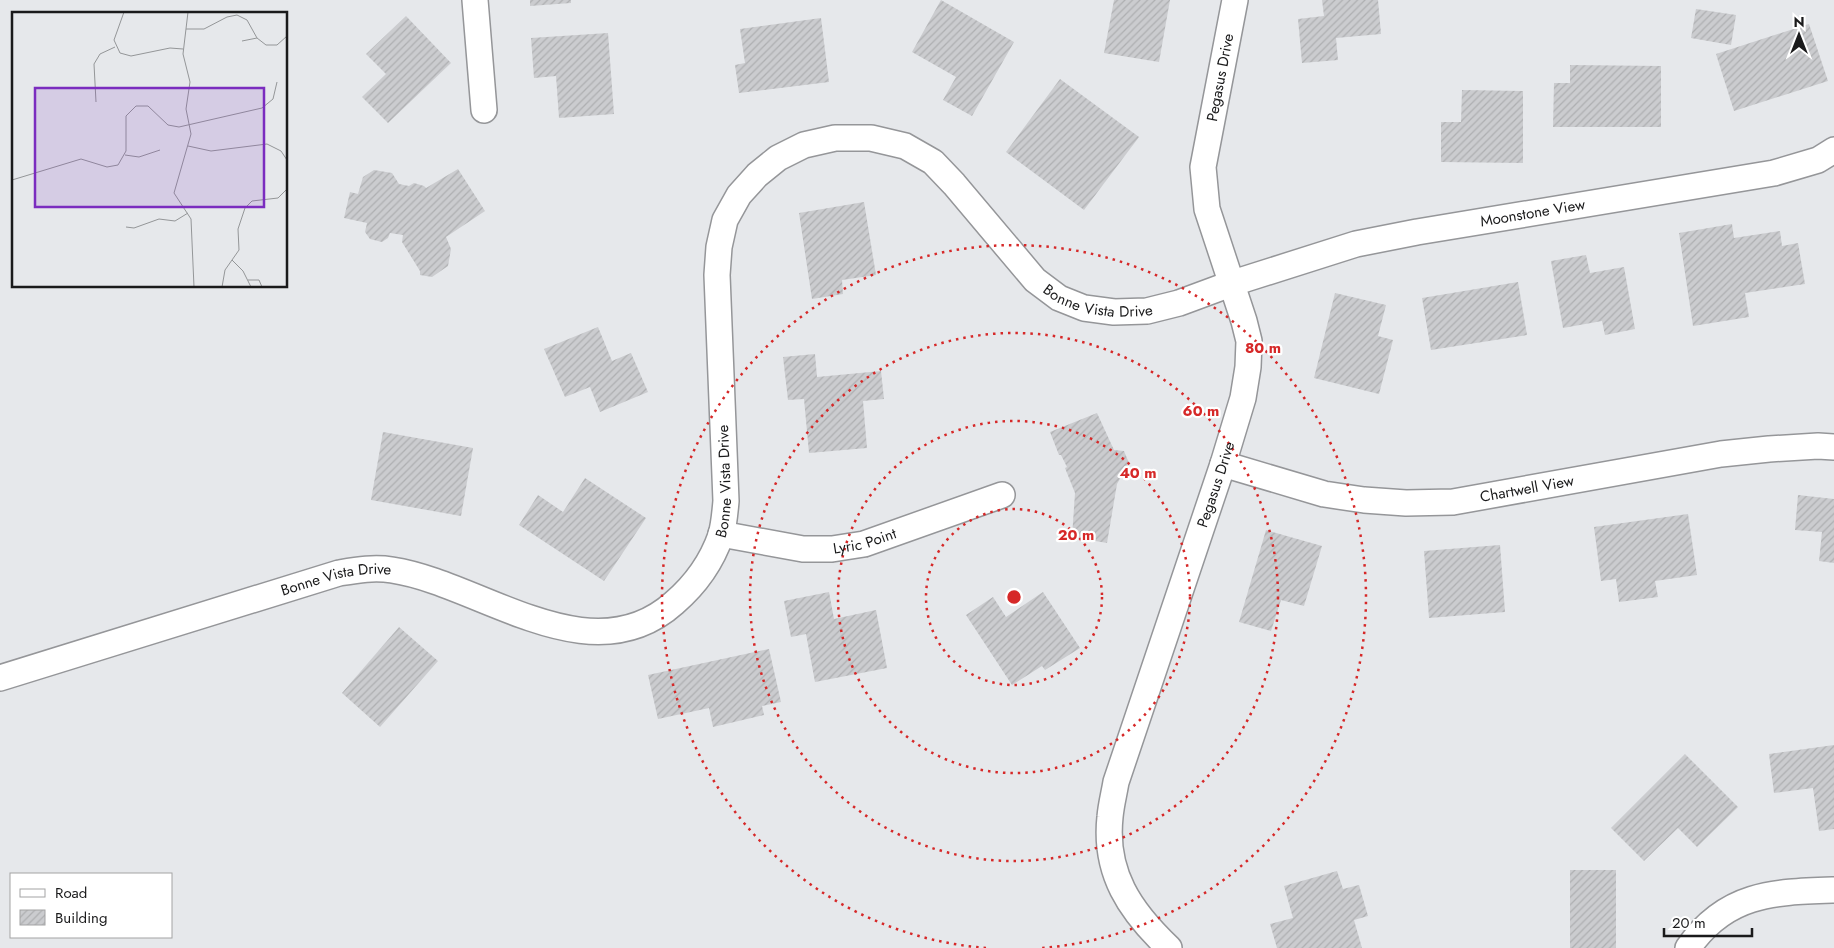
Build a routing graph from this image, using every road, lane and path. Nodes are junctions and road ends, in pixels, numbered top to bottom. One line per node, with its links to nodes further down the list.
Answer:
1 (475, 0): 3 (street)
2 (1235, 0): 5 (street, Pegasus Drive)
3 (484, 110)
4 (1834, 150): 5 (street, Moonstone View)
5 (1233, 283): 7 (street, Pegasus Drive); 9 (street, Bonne Vista Drive)
6 (1834, 448): 7 (street, Chartwell View)
7 (1223, 464): 12 (street, Pegasus Drive)
8 (1002, 494): 9 (street, Lyric Point)
9 (721, 534): 10 (street, Bonne Vista Drive)
10 (0, 678)
11 (1834, 890): 13 (street)
12 (1169, 948)
13 (1688, 948)

